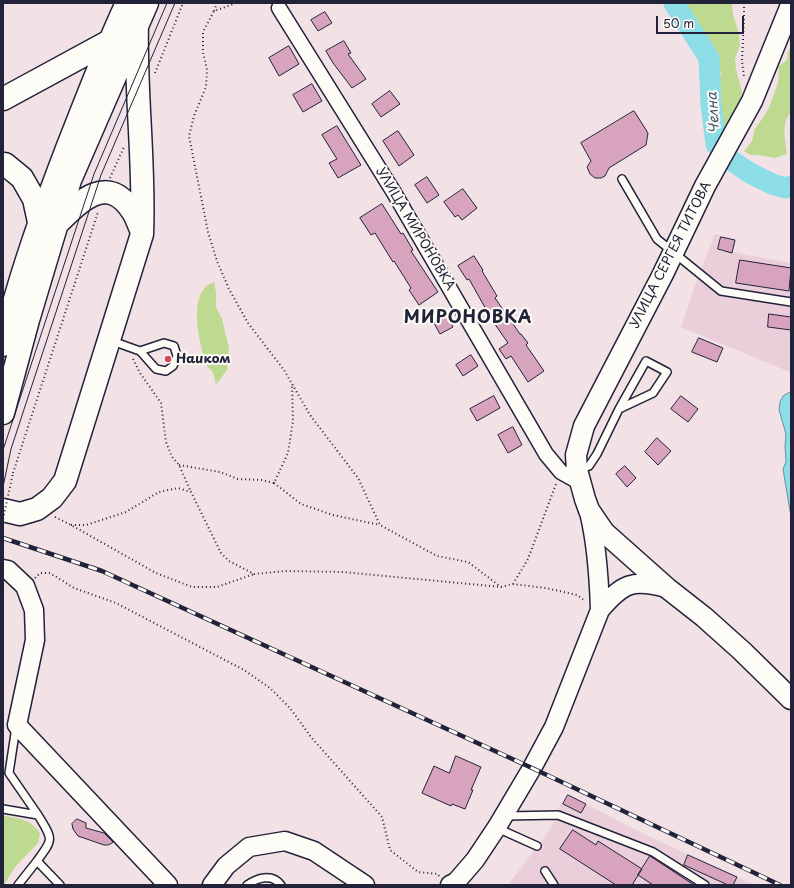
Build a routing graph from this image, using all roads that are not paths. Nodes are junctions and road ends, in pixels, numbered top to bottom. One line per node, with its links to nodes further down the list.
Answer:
1 (127, 3): 6 (main road)
2 (147, 3): 5 (main road)
3 (791, 5): 12 (main road, УЛИЦА СЕРГЕЯ ТИТОВА)
4 (279, 8): 19 (street, УЛИЦА МИРОНОВКА)
5 (137, 24): 10 (main road); 11 (main road)
6 (108, 42): 7 (main road); 10 (main road)
7 (3, 99)
8 (3, 164): 10 (main road)
9 (622, 179): 12 (lane)
10 (48, 223): 11 (main road); 15 (main road); 18 (main road)
11 (142, 234): 14 (main road)
12 (673, 253): 13 (lane); 19 (main road, УЛИЦА СЕРГЕЯ ТИТОВА)
13 (791, 302)
14 (118, 344): 16 (lane); 20 (main road)
15 (3, 345)
16 (140, 351): 16 (lane)
17 (619, 410): 17 (lane); 19 (lane)
18 (3, 413)
19 (573, 475): 21 (main road, УЛИЦА СЕРГЕЯ ТИТОВА)
20 (3, 510)
21 (589, 510): 23 (main road, УЛИЦА СЕРГЕЯ ТИТОВА); 24 (street)
22 (3, 569): 26 (street)
23 (667, 588): 24 (street); 25 (main road, УЛИЦА СЕРГЕЯ ТИТОВА)
24 (600, 610): 29 (street)
25 (791, 699)
26 (17, 726): 28 (lane); 37 (street)
27 (3, 809): 28 (lane)
28 (38, 815): 31 (lane)
29 (500, 821): 30 (lane); 33 (street); 42 (lane)
30 (537, 846)
31 (37, 861): 35 (lane); 36 (lane)
32 (545, 871): 41 (lane)
33 (451, 883)
34 (359, 884): 38 (street)
35 (18, 885)
36 (60, 885)
37 (168, 885)
38 (212, 885)
39 (247, 885): 40 (lane)
40 (281, 885)
41 (554, 885)
42 (705, 885)

